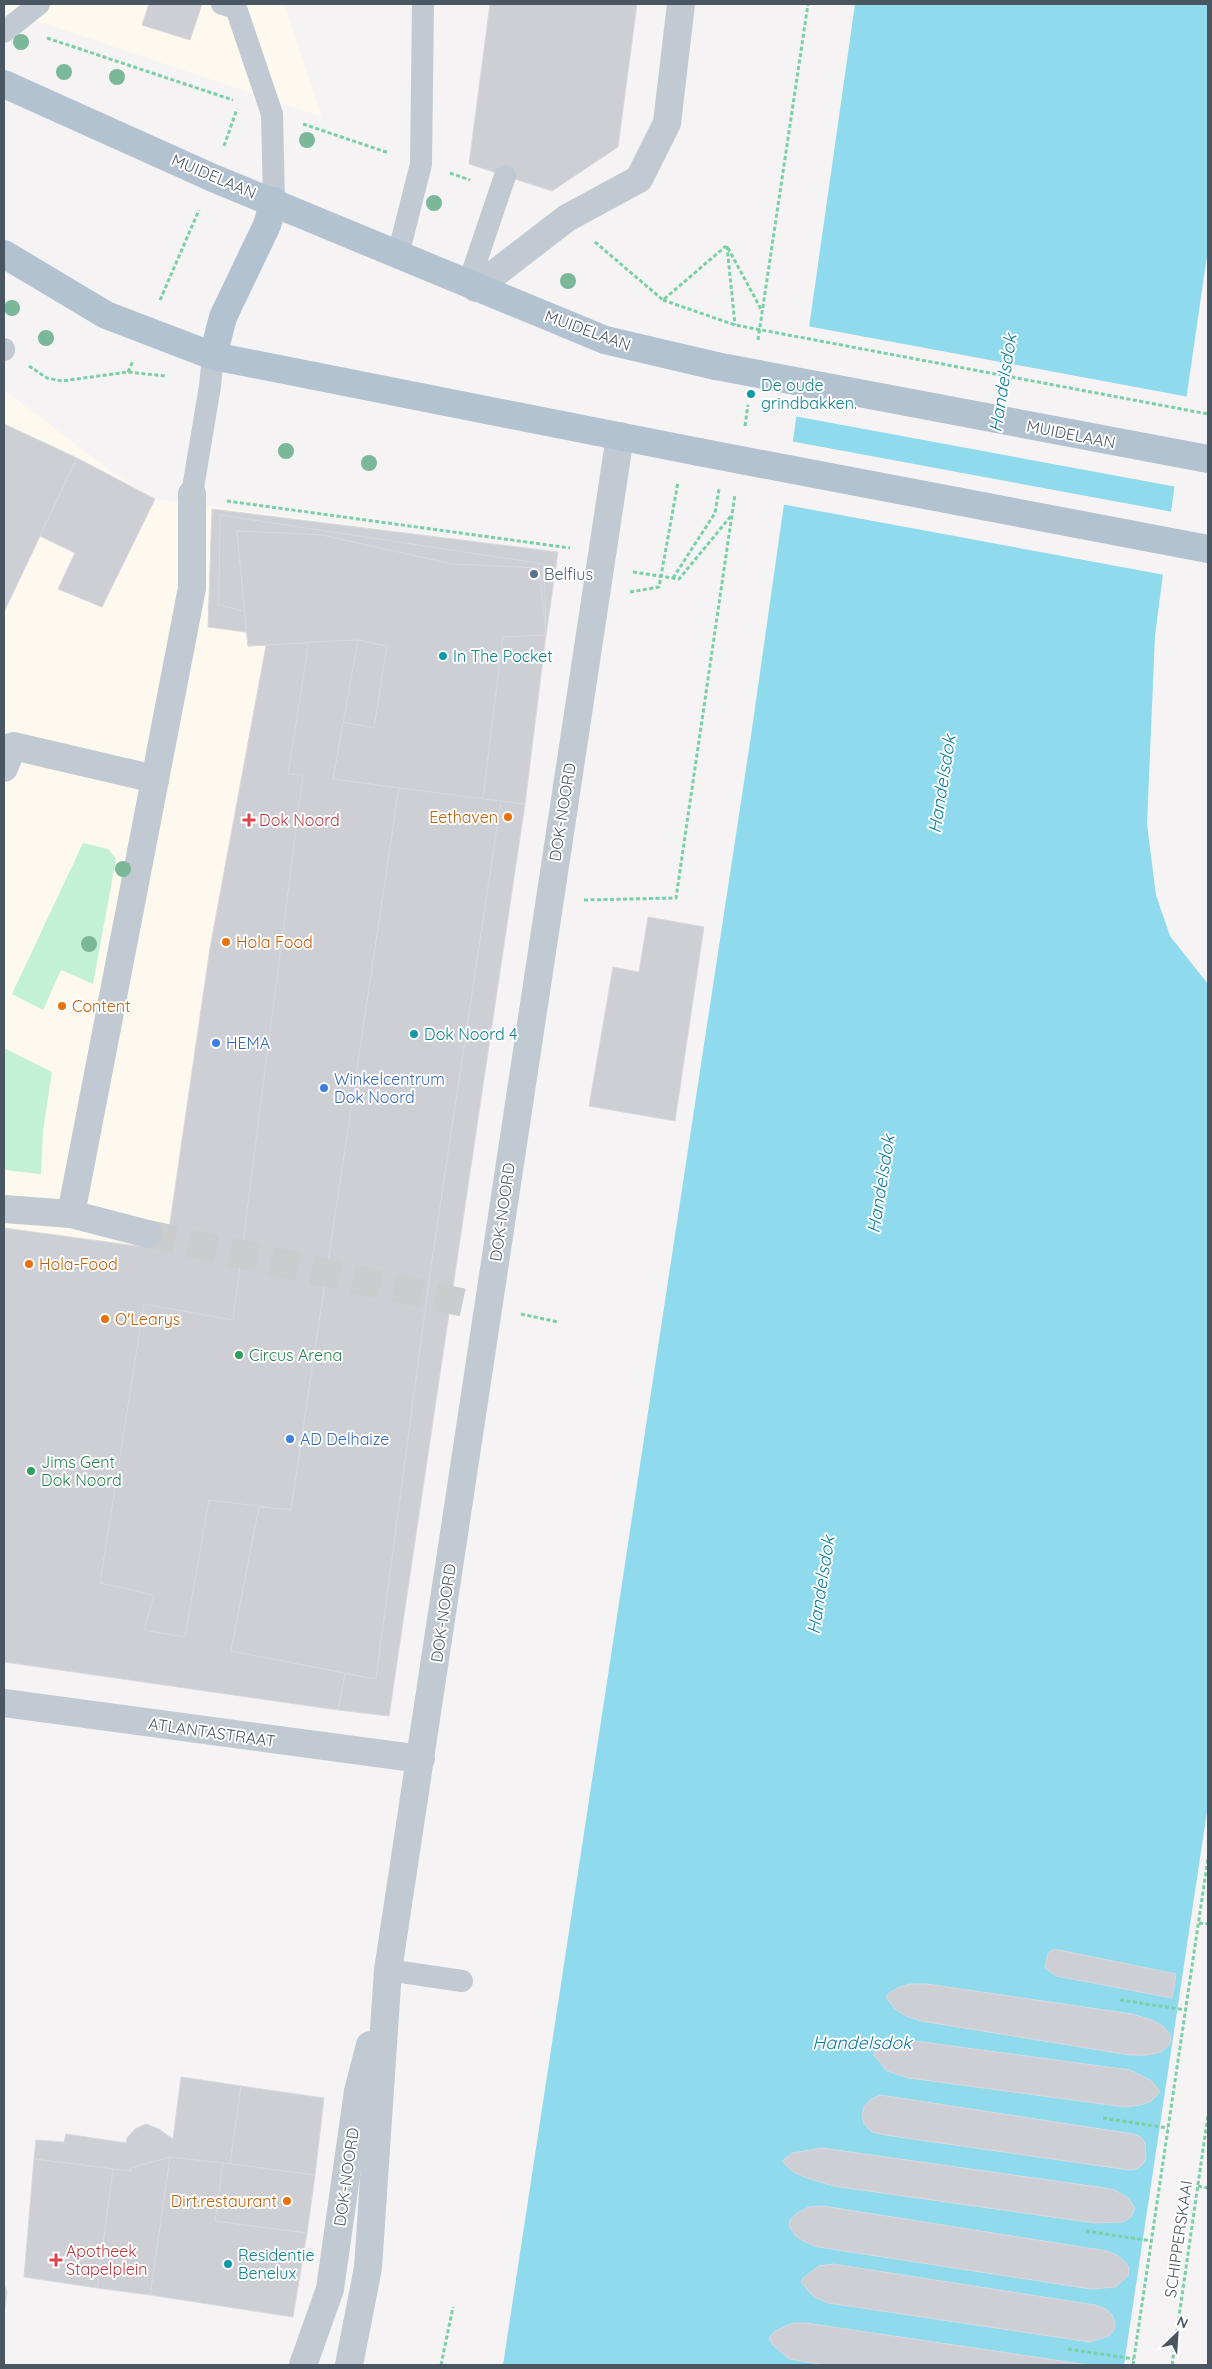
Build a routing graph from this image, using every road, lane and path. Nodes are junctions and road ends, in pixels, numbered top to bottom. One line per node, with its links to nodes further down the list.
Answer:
1 (39, 4): 5 (lane)
2 (423, 4): 14 (lane)
3 (681, 4): 11 (street)
4 (229, 6): 10 (lane)
5 (4, 32)
6 (4, 84): 9 (main road, MUIDELAAN)
7 (239, 102): 9 (path)
8 (505, 176): 15 (lane)
9 (213, 178): 10 (main road, MUIDELAAN); 19 (path)
10 (274, 201): 14 (main road, MUIDELAAN); 21 (main road)
11 (567, 218): 15 (street); 16 (path)
12 (726, 246): 16 (path); 17 (path); 18 (path)
13 (4, 254): 19 (main road)
14 (398, 254): 15 (main road, MUIDELAAN)
15 (472, 286): 26 (main road, MUIDELAAN, bridge)
16 (663, 300): 18 (path, bridge)
17 (762, 311)
18 (735, 325): 24 (path, bridge)
19 (147, 330): 21 (main road); 22 (path)
20 (4, 349): 22 (path)
21 (212, 356): 23 (lane); 25 (main road)
22 (128, 372): 23 (path)
23 (210, 386): 29 (lane)
24 (1208, 414)
25 (620, 436): 32 (main road, bridge); 38 (street, DOK-NOORD)
26 (1208, 459)
27 (679, 479): 35 (path)
28 (720, 486): 33 (path)
29 (192, 494): 31 (path); 37 (street)
30 (732, 515): 34 (path)
31 (575, 548)
32 (1208, 549)
33 (673, 578)
34 (679, 579)
35 (659, 587)
36 (4, 768): 37 (street)
37 (155, 779): 41 (street)
38 (550, 895): 39 (path); 46 (street, DOK-NOORD)
39 (676, 898)
40 (4, 1209): 41 (street)
41 (71, 1214): 42 (street)
42 (148, 1234)
43 (520, 1314): 44 (path)
44 (558, 1322)
45 (4, 1703): 46 (street, ATLANTASTRAAT)
46 (421, 1759): 50 (street, DOK-NOORD)
47 (1208, 1858): 48 (path)
48 (1199, 1923): 49 (path); 53 (path)
49 (1208, 1924)
50 (387, 1979): 51 (lane); 64 (street, DOK-NOORD); 65 (street, DOK-NOORD)
51 (462, 1981)
52 (1120, 2000): 53 (path)
53 (1186, 2010): 56 (path)
54 (1208, 2115): 57 (path, SCHIPPERSKAAI)
55 (1103, 2118): 56 (path)
56 (1168, 2128): 60 (path)
57 (1198, 2186): 58 (path); 68 (path, SCHIPPERSKAAI)
58 (1208, 2188)
59 (1086, 2231): 60 (path)
60 (1152, 2240): 63 (path)
61 (453, 2307): 66 (path)
62 (1068, 2349): 63 (path)
63 (1134, 2359): 67 (path)
64 (303, 2365)
65 (349, 2365)
66 (441, 2365)
67 (1133, 2365)
68 (1172, 2365)

